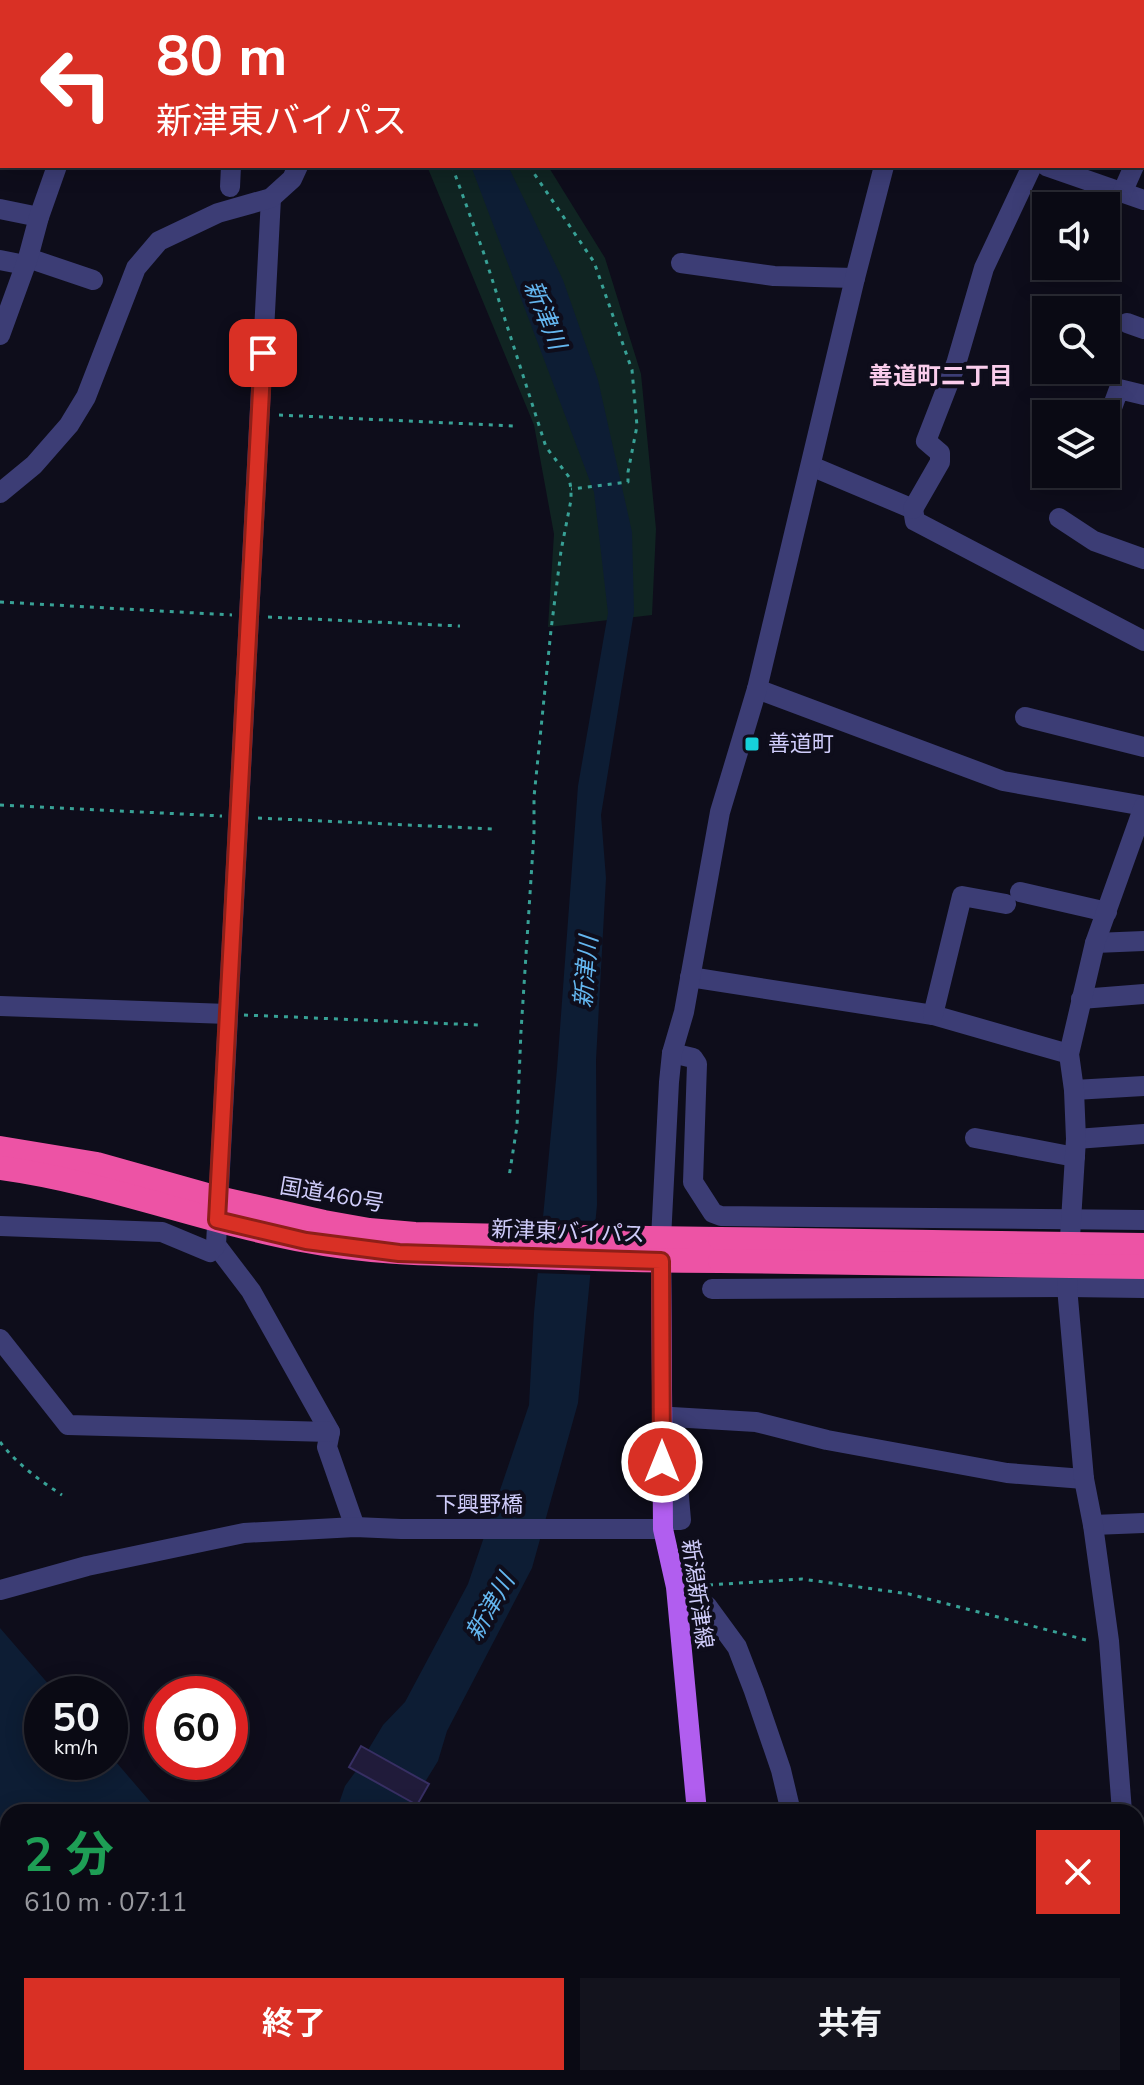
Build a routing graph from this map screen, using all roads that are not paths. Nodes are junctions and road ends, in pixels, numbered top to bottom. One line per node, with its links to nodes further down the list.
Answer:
1 (56, 168): 13 (street)
2 (231, 168): 8 (street)
3 (297, 168): 10 (street)
4 (883, 168): 17 (street)
5 (1031, 168): 24 (street)
6 (1052, 168): 9 (street)
7 (1133, 168): 9 (street)
8 (230, 187)
9 (1122, 193): 11 (street)
10 (271, 198): 23 (street); 39 (street)
11 (1144, 200)
12 (0, 209): 13 (street)
13 (39, 217): 15 (street)
14 (0, 260): 15 (street)
15 (26, 262): 18 (street); 19 (street)
16 (681, 263): 17 (street)
17 (855, 278): 22 (street)
18 (93, 280)
19 (0, 335)
20 (1144, 395): 21 (street)
21 (1115, 400)
22 (811, 466): 24 (street); 28 (street)
23 (0, 493)
24 (913, 509): 27 (street)
25 (1059, 518): 26 (street)
26 (1144, 559)
27 (1144, 641)
28 (757, 689): 31 (street); 35 (street)
29 (1025, 717): 30 (street)
30 (1144, 747)
31 (1143, 812): 32 (street)
32 (1107, 912): 34 (street); 40 (street)
33 (1144, 941): 34 (street)
34 (1095, 943): 37 (street)
35 (690, 977): 40 (street); 41 (street)
36 (1144, 994): 37 (street)
37 (1081, 999): 42 (street)
38 (0, 1006): 39 (street)
39 (228, 1014): 53 (street)
40 (933, 1015): 42 (street)
41 (672, 1053): 51 (street); 56 (street)
42 (1069, 1054): 44 (street)
43 (1144, 1086): 44 (street)
44 (1074, 1090): 49 (street)
45 (0, 1132): 48 (street)
46 (1144, 1134): 49 (street)
47 (975, 1138): 49 (street)
48 (0, 1148): 53 (highway, 国道460号)
49 (1075, 1148): 51 (street)
50 (0, 1168): 53 (highway)
51 (1070, 1219): 52 (street); 59 (street)
52 (1144, 1220)
53 (217, 1221): 54 (street); 56 (highway, 国道460号); 63 (street)
54 (0, 1226)
55 (1144, 1245): 57 (highway, 新津東バイパス, bridge)
56 (661, 1250): 57 (highway, 新津東バイパス); 66 (main road, 新潟新津線)
57 (720, 1250): 58 (highway, 新津東バイパス, bridge)
58 (1144, 1267)
59 (1067, 1287): 60 (street); 61 (street); 64 (street)
60 (1144, 1288)
61 (712, 1289)
62 (0, 1339): 63 (street)
63 (330, 1432): 68 (street)
64 (1084, 1479): 66 (street); 67 (street)
65 (1144, 1523): 67 (street)
66 (663, 1524): 68 (street, 下興野橋); 69 (main road, 新潟新津線)
67 (1093, 1525): 73 (street)
68 (355, 1527): 70 (street, 下興野橋)
69 (676, 1587): 71 (main road, 新潟新津線); 72 (street)
70 (0, 1590)
71 (696, 1804)
72 (789, 1804)
73 (1121, 1804)

